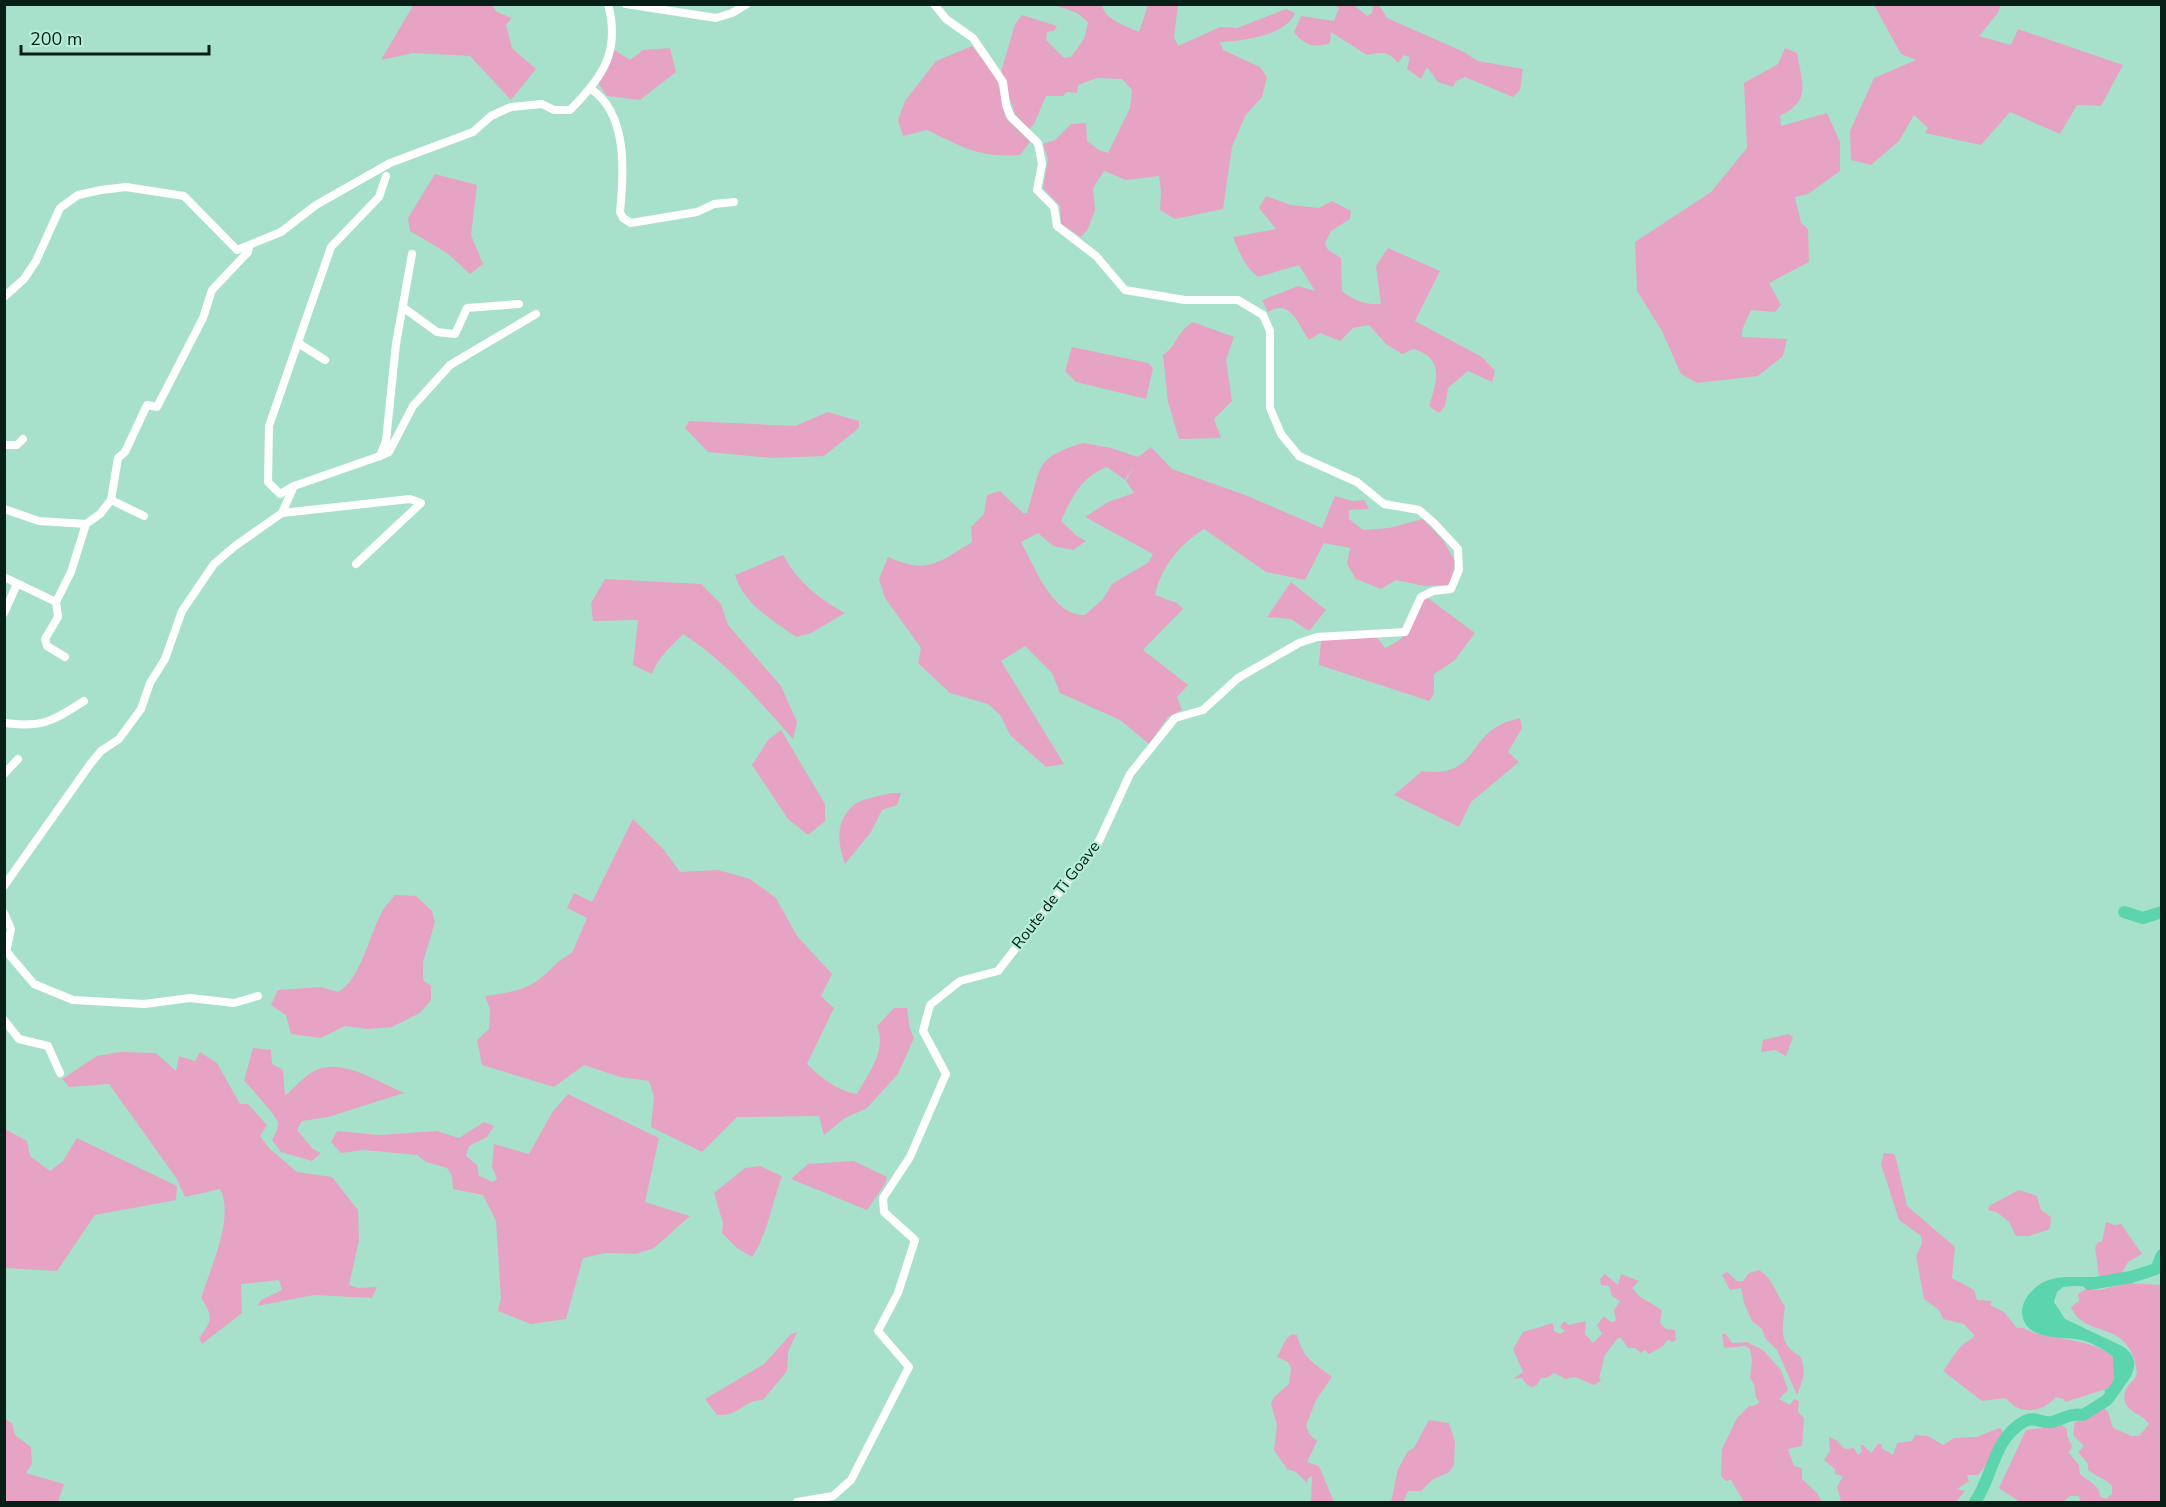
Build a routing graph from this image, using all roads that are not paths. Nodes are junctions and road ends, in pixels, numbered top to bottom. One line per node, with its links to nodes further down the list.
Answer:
1 (608, 4): 5 (street)
2 (626, 4): 3 (street)
3 (747, 4)
4 (934, 4): 41 (street, Route de Ti Goave)
5 (591, 89): 7 (street); 8 (street)
6 (386, 176): 14 (street)
7 (734, 202)
8 (249, 246): 10 (street); 20 (street)
9 (412, 254): 12 (street)
10 (4, 297)
11 (519, 304): 12 (street)
12 (404, 308): 18 (street)
13 (536, 314): 18 (street)
14 (298, 343): 15 (street); 19 (street)
15 (325, 360)
16 (23, 438): 17 (street)
17 (4, 445)
18 (380, 456): 19 (street)
19 (294, 486): 22 (street)
20 (111, 500): 23 (street); 24 (street)
21 (4, 509): 24 (street)
22 (282, 513): 25 (street); 35 (street)
23 (144, 516)
24 (86, 524): 28 (street)
25 (356, 564)
26 (4, 577): 27 (street)
27 (17, 584): 28 (street); 29 (street)
28 (56, 602): 30 (street)
29 (4, 613)
30 (64, 657)
31 (84, 701): 32 (street)
32 (4, 723)
33 (18, 759): 34 (street)
34 (4, 774)
35 (4, 886)
36 (4, 913): 37 (street)
37 (5, 954): 38 (street)
38 (258, 996)
39 (4, 1020): 40 (street)
40 (60, 1073)
41 (797, 1503)

